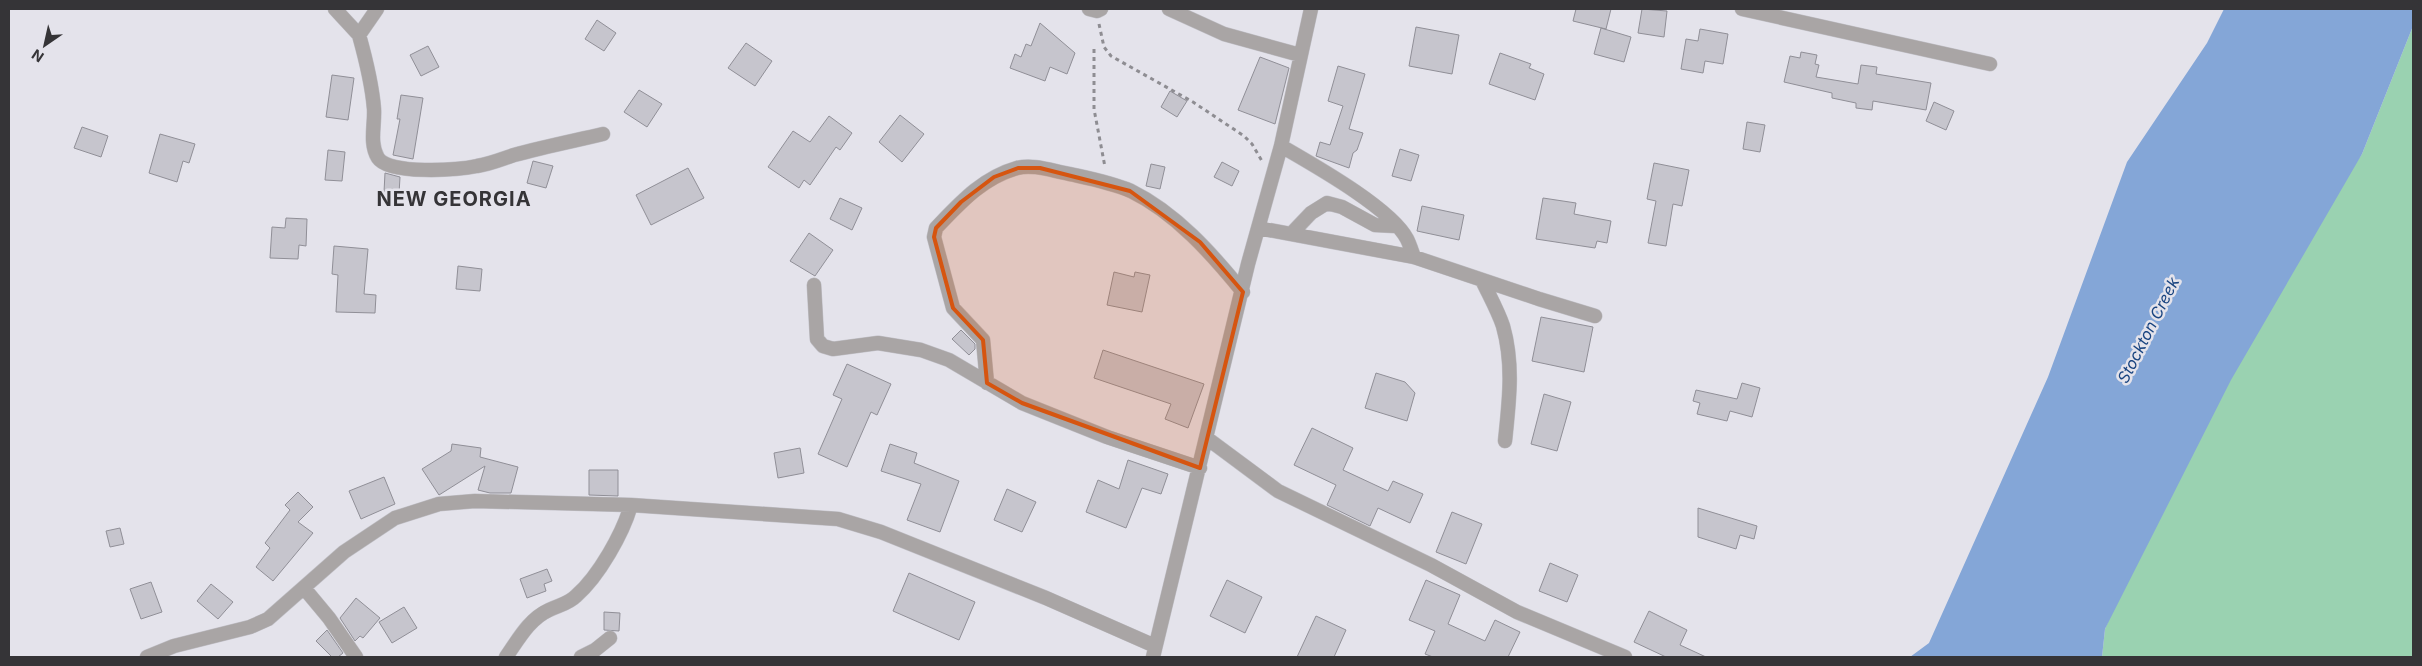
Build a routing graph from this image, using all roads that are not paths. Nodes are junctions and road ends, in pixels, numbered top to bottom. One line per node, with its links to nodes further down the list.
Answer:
1 (335, 9): 6 (street)
2 (377, 9): 6 (street)
3 (1169, 9): 7 (street)
4 (1311, 9): 7 (street)
5 (1742, 9): 8 (street)
6 (359, 35): 9 (street)
7 (1300, 55): 10 (street)
8 (1990, 64)
9 (602, 134)
10 (1281, 146): 11 (street); 12 (street)
11 (1395, 226): 13 (street); 14 (street)
12 (1258, 228): 13 (street); 17 (street)
13 (1291, 234): 14 (street)
14 (1414, 258): 15 (street)
15 (1482, 280): 18 (street); 21 (street)
16 (814, 285): 19 (street)
17 (1243, 292): 19 (street); 20 (street)
18 (1595, 316)
19 (987, 383): 22 (street)
20 (1208, 439): 22 (street); 31 (street)
21 (1505, 441)
22 (1200, 468): 26 (street)
23 (631, 504): 24 (street); 26 (street); 29 (street)
24 (304, 588): 27 (street); 28 (street)
25 (610, 638): 30 (street)
26 (1154, 651)
27 (147, 657)
28 (356, 657)
29 (506, 657)
30 (581, 657)
31 (1626, 657)

